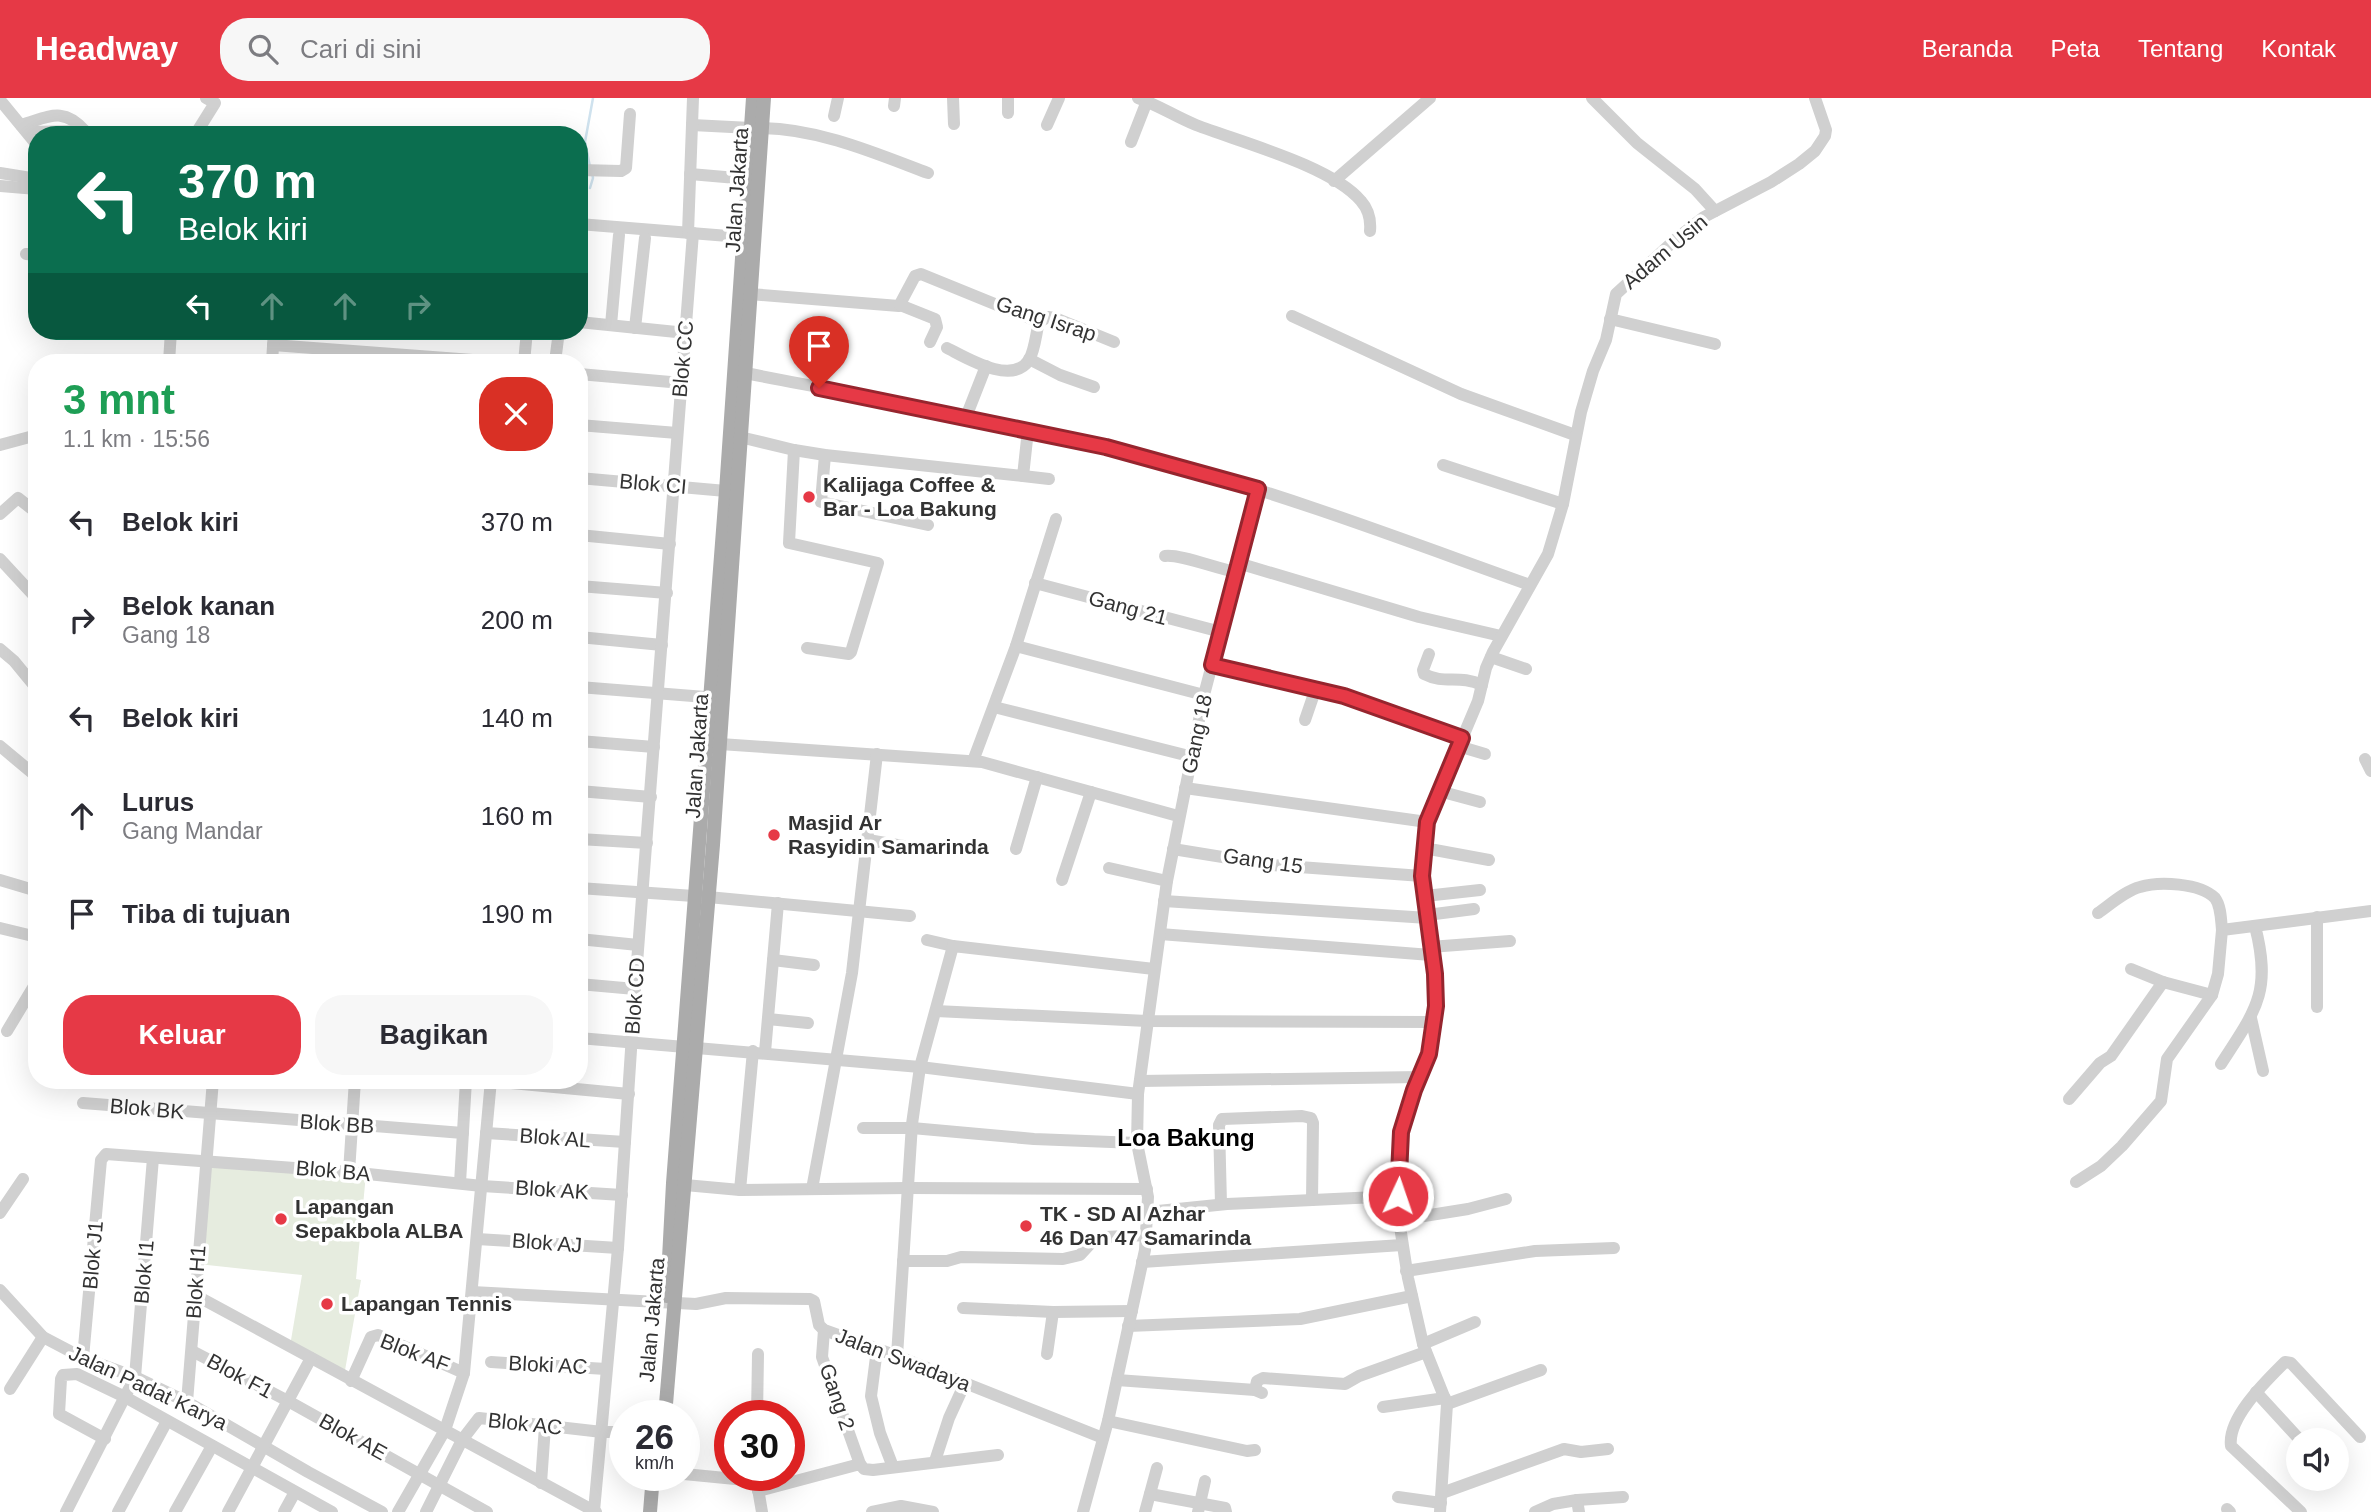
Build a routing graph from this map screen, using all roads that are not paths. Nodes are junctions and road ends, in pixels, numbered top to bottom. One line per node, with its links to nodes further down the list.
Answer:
1 (206, 98): 22 (street)
2 (693, 98): 18 (street, Blok CC)
3 (753, 98): 24 (main road, Jalan Jakarta)
4 (764, 98): 24 (main road, Jalan Jakarta)
5 (838, 98): 16 (street)
6 (953, 98): 17 (street)
7 (1008, 98): 14 (street)
8 (1059, 98): 19 (street)
9 (1430, 98): 34 (street)
10 (1592, 98): 37 (street)
11 (1815, 98): 37 (street, Adam Usin)
12 (0, 100): 25 (street)
13 (1142, 100): 27 (street); 34 (street)
14 (1007, 113)
15 (631, 114): 28 (street)
16 (834, 116)
17 (954, 124)
18 (692, 125): 24 (street); 31 (street, Blok CC)
19 (1046, 125)
20 (32, 126): 21 (street)
21 (81, 126)
22 (201, 126)
23 (28, 127): 25 (street)
24 (757, 128): 30 (street); 33 (main road, Jalan Jakarta); 44 (main road, Jalan Jakarta)
25 (24, 129): 26 (street)
26 (28, 134)
27 (1131, 142)
28 (590, 170)
29 (0, 173): 32 (street)
30 (928, 173)
31 (690, 174): 33 (street); 42 (street, Blok CC)
32 (28, 178)
33 (748, 179): 44 (main road, Jalan Jakarta)
34 (1334, 181): 39 (street)
35 (0, 186): 36 (street)
36 (28, 188)
37 (1715, 211): 48 (street, Adam Usin)
38 (588, 225): 42 (street)
39 (1370, 231)
40 (588, 233): 41 (street)
41 (619, 236): 43 (street); 51 (street)
42 (691, 236): 43 (street); 44 (street); 53 (street, Blok CC)
43 (645, 237): 52 (street)
44 (748, 242): 45 (main road, Jalan Jakarta); 84 (main road, Jalan Jakarta)
45 (750, 294): 46 (street); 64 (main road, Jalan Jakarta)
46 (900, 305): 49 (street, Gang Israp); 55 (street)
47 (1292, 316): 72 (street)
48 (1610, 319): 57 (street); 72 (street, Adam Usin)
49 (1039, 322): 56 (street, Gang Israp); 62 (street)
50 (588, 323): 51 (street)
51 (611, 325): 52 (street)
52 (635, 328): 53 (street)
53 (686, 333): 66 (street, Blok CC)
54 (273, 340): 58 (street)
55 (930, 342)
56 (1114, 342)
57 (1715, 344)
58 (273, 345): 60 (street); 61 (street)
59 (947, 348): 63 (street)
60 (272, 354)
61 (364, 354)
62 (1029, 359): 63 (street); 67 (street)
63 (986, 366): 68 (street)
64 (745, 373): 68 (street); 74 (main road, Jalan Jakarta)
65 (588, 375): 66 (street)
66 (682, 383): 71 (street, Blok CC)
67 (1094, 387)
68 (966, 417): 70 (street)
69 (588, 426): 71 (street)
70 (1028, 430): 79 (street); 83 (street)
71 (677, 433): 82 (street, Blok CC)
72 (1575, 435): 85 (street, Adam Usin)
73 (28, 437): 75 (street)
74 (740, 437): 76 (street); 84 (main road, Jalan Jakarta)
75 (0, 445)
76 (794, 450): 77 (street); 105 (street)
77 (825, 455): 79 (street); 89 (street)
78 (1443, 465): 85 (street)
79 (1023, 476): 81 (street)
80 (588, 479): 82 (street, Blok CI)
81 (1049, 479)
82 (673, 485): 84 (street, Blok CI); 91 (street, Blok CD)
83 (1258, 489): 94 (street, Gang 18); 96 (street)
84 (731, 491): 117 (main road, Jalan Jakarta)
85 (1563, 504): 96 (street, Adam Usin)
86 (28, 506): 87 (street)
87 (0, 514)
88 (1056, 519): 95 (street)
89 (928, 525)
90 (588, 536): 91 (street)
91 (670, 544): 99 (street, Blok CD)
92 (1166, 556): 94 (street)
93 (0, 559): 98 (street)
94 (1237, 567): 100 (street, Gang 18); 101 (street)
95 (1035, 583): 100 (street, Gang 21); 104 (street)
96 (1530, 585): 101 (street, Adam Usin)
97 (588, 587): 99 (street)
98 (28, 589)
99 (667, 593): 103 (street, Blok CD)
100 (1221, 632): 109 (street, Gang 18)
101 (1501, 636): 108 (street, Adam Usin)
102 (588, 638): 103 (street)
103 (662, 645): 115 (street, Blok CD)
104 (1016, 646): 116 (street); 118 (street)
105 (807, 648)
106 (0, 649): 111 (street)
107 (1429, 654): 112 (street)
108 (1490, 657): 110 (street); 112 (street, Adam Usin)
109 (1212, 665): 114 (street); 116 (street, Gang 18)
110 (1526, 669)
111 (28, 678)
112 (1482, 685): 121 (street, Adam Usin)
113 (588, 688): 115 (street)
114 (1316, 688): 119 (street); 121 (street)
115 (658, 693): 117 (street); 123 (street, Blok CD)
116 (1204, 695): 127 (street, Gang 18)
117 (716, 697): 122 (main road, Jalan Jakarta); 156 (main road, Jalan Jakarta)
118 (994, 708): 127 (street); 128 (street)
119 (1305, 720)
120 (588, 742): 123 (street)
121 (1460, 742): 126 (street); 132 (street, Adam Usin)
122 (720, 744): 125 (street); 156 (main road, Jalan Jakarta)
123 (654, 747): 135 (street, Blok CD)
124 (1, 750): 129 (street)
125 (877, 754): 128 (street); 140 (street)
126 (1485, 754)
127 (1193, 757): 131 (street, Gang 18)
128 (973, 761): 130 (street)
129 (28, 770)
130 (1037, 777): 134 (street); 144 (street)
131 (1185, 788): 137 (street, Gang 18); 138 (street)
132 (1439, 791): 136 (street); 138 (street, Adam Usin)
133 (588, 792): 135 (street)
134 (1091, 792): 137 (street); 150 (street)
135 (651, 797): 141 (street, Blok CD)
136 (1480, 802)
137 (1178, 816): 145 (street, Gang 18)
138 (1427, 822): 143 (street, Adam Usin)
139 (588, 840): 141 (street)
140 (868, 840): 142 (street); 162 (street)
141 (647, 843): 155 (street, Blok CD)
142 (903, 846)
143 (1424, 848): 146 (street); 148 (street, Adam Usin)
144 (1016, 849)
145 (1173, 849): 148 (street, Gang 15); 151 (street, Gang 18)
146 (1489, 860)
147 (1109, 868): 151 (street)
148 (1422, 876): 157 (street, Adam Usin)
149 (0, 880): 152 (street)
150 (1062, 880)
151 (1167, 881): 158 (street, Gang 18)
152 (28, 888)
153 (588, 889): 155 (street)
154 (1480, 890): 157 (street)
155 (642, 892): 156 (street); 175 (street, Blok CD)
156 (702, 896): 159 (street); 197 (main road, Jalan Jakarta)
157 (1424, 896): 165 (street, Adam Usin)
158 (1164, 901): 165 (street); 170 (street, Gang 18)
159 (778, 903): 162 (street); 178 (street)
160 (1474, 909): 165 (street)
161 (2371, 911): 166 (street)
162 (860, 912): 164 (street); 199 (street)
163 (2098, 913): 169 (street)
164 (910, 916)
165 (1427, 917): 177 (street, Adam Usin)
166 (2317, 917): 167 (street); 187 (street)
167 (2255, 926): 169 (street); 189 (street)
168 (0, 928): 171 (street)
169 (2222, 930): 185 (street)
170 (1160, 934): 177 (street); 180 (street, Gang 18)
171 (28, 935)
172 (588, 940): 175 (street)
173 (928, 940): 176 (street)
174 (1510, 942): 177 (street)
175 (638, 945): 184 (street, Blok CD)
176 (954, 946): 180 (street); 188 (street)
177 (1430, 951): 192 (street, Adam Usin)
178 (773, 960): 179 (street); 190 (street)
179 (814, 965)
180 (1154, 969): 191 (street, Gang 18)
181 (2131, 969): 182 (street)
182 (2163, 982): 185 (street); 211 (street)
183 (588, 985): 184 (street)
184 (635, 989): 196 (street, Blok CD)
185 (2212, 995): 226 (street)
186 (28, 996): 194 (street)
187 (2317, 1007)
188 (936, 1011): 191 (street); 201 (street)
189 (2251, 1018): 200 (street); 202 (street)
190 (768, 1019): 193 (street); 198 (street)
191 (1147, 1021): 192 (street); 204 (street, Gang 18)
192 (1433, 1022): 203 (street, Adam Usin)
193 (808, 1023)
194 (7, 1031)
195 (588, 1039): 196 (street)
196 (632, 1041): 197 (street); 210 (street, Blok CD)
197 (690, 1046): 198 (street); 228 (main road, Jalan Jakarta); 254 (main road, Jalan Jakarta)
198 (759, 1052): 199 (street); 232 (street)
199 (835, 1059): 201 (street); 230 (street)
200 (2221, 1064)
201 (920, 1067): 204 (street); 216 (street)
202 (2263, 1071)
203 (1420, 1077): 204 (street); 234 (street, Adam Usin)
204 (1139, 1087): 220 (street, Gang 18)
205 (212, 1089): 213 (street, Blok H1)
206 (355, 1089): 214 (street)
207 (465, 1089): 217 (street)
208 (490, 1089): 218 (street)
209 (580, 1089): 210 (street)
210 (629, 1094): 219 (street, Blok CD)
211 (2069, 1098)
212 (83, 1103): 213 (street, Blok BK)
213 (210, 1115): 214 (street, Blok BB); 223 (street, Blok H1)
214 (353, 1125): 217 (street, Blok BB); 224 (street)
215 (863, 1128): 216 (street)
216 (912, 1128): 220 (street); 229 (street)
217 (463, 1133): 227 (street)
218 (486, 1133): 219 (street, Blok AL); 227 (street)
219 (625, 1142): 233 (street, Blok CD)
220 (1136, 1143): 231 (street, Gang 18)
221 (106, 1154): 222 (street, Blok BA); 269 (street, Blok J1)
222 (153, 1158): 223 (street, Blok BA); 277 (street, Blok I1)
223 (205, 1162): 224 (street, Blok BA); 251 (street, Blok H1)
224 (349, 1172): 227 (street, Blok BA)
225 (23, 1179): 239 (street)
226 (2076, 1182)
227 (470, 1184): 233 (street, Blok AK); 242 (street)
228 (685, 1185): 232 (street); 254 (main road, Jalan Jakarta)
229 (908, 1188): 230 (street); 231 (street); 246 (street)
230 (812, 1189): 232 (street)
231 (1147, 1189): 238 (street, Gang 18)
232 (740, 1190)
233 (622, 1195): 244 (street, Blok CD)
234 (1398, 1196): 236 (street); 240 (street, Adam Usin)
235 (1506, 1199): 240 (street)
236 (1312, 1200): 237 (street); 237 (street)
237 (1221, 1204): 238 (street)
238 (1148, 1212): 241 (street, Gang 18)
239 (0, 1213)
240 (1399, 1220): 243 (street, Adam Usin)
241 (1147, 1235): 246 (street); 247 (street, Gang 18)
242 (477, 1239): 244 (street, Blok AJ); 250 (street)
243 (1402, 1245): 247 (street); 248 (street, Adam Usin)
244 (618, 1248): 253 (street, Blok CD)
245 (1614, 1248): 248 (street)
246 (903, 1261): 267 (street)
247 (1142, 1262): 256 (street, Gang 18)
248 (1406, 1271): 252 (street, Adam Usin)
249 (0, 1290): 261 (street, Jalan Padat Karya)
250 (472, 1292): 253 (street); 273 (street)
251 (195, 1295): 264 (street, Blok H1); 268 (street)
252 (1412, 1296): 259 (street); 262 (street, Adam Usin)
253 (612, 1300): 254 (street); 271 (street, Blok CD)
254 (671, 1302): 260 (street, Jalan Swadaya); 280 (main road, Jalan Jakarta); 281 (main road, Jalan Jakarta)
255 (963, 1308): 257 (street)
256 (1132, 1311): 257 (street); 259 (street, Gang 18)
257 (1053, 1312): 266 (street)
258 (1475, 1322): 262 (street)
259 (1128, 1326): 274 (street, Gang 18)
260 (824, 1330): 263 (street, Jalan Swadaya); 303 (street, Gang 2)
261 (43, 1338): 269 (street, Jalan Padat Karya); 278 (street)
262 (1424, 1348): 274 (street); 284 (street, Adam Usin)
263 (877, 1349): 267 (street, Jalan Swadaya); 304 (street)
264 (192, 1351): 283 (street, Blok F1); 285 (street, Blok H1)
265 (758, 1354): 282 (street)
266 (1047, 1354)
267 (897, 1356): 276 (street, Jalan Swadaya)
268 (311, 1357): 275 (street); 283 (street)
269 (83, 1358): 277 (street, Jalan Padat Karya)
270 (491, 1362): 271 (street, Bloki AC)
271 (606, 1368): 291 (street, Blok CD)
272 (1541, 1370): 284 (street)
273 (464, 1373): 275 (street, Blok AF); 293 (street)
274 (1117, 1380): 288 (street, Gang 18)
275 (351, 1381): 293 (street)
276 (965, 1383): 295 (street, Jalan Swadaya); 302 (street)
277 (130, 1387): 285 (street, Jalan Padat Karya); 287 (street); 296 (street); 296 (street)
278 (10, 1390)
279 (2256, 1392): 290 (street); 294 (street); 341 (street)
280 (659, 1400)
281 (666, 1400)
282 (757, 1400)
283 (288, 1401): 301 (street); 306 (street, Blok AE)
284 (1446, 1401): 286 (street); 318 (street)
285 (187, 1402): 301 (street, Jalan Padat Karya)
286 (1383, 1407)
287 (167, 1421): 297 (street); 322 (street)
288 (1108, 1421): 295 (street, Gang 18); 299 (street)
289 (545, 1426): 291 (street, Blok AC); 293 (street, Blok AC); 309 (street)
290 (2289, 1428)
291 (602, 1432): 292 (street, Blok AC); 331 (street, Blok CD)
292 (609, 1432)
293 (454, 1435): 306 (street); 309 (street, Blok AC); 310 (street)
294 (2360, 1437)
295 (1103, 1438): 337 (street, Gang 18)
296 (105, 1439): 321 (street)
297 (212, 1446): 301 (street); 323 (street)
298 (1608, 1449): 318 (street)
299 (1255, 1450)
300 (998, 1455): 302 (street)
301 (258, 1457): 314 (street); 324 (street); 327 (street, Jalan Padat Karya)
302 (935, 1461): 304 (street)
303 (860, 1464): 304 (street); 307 (street)
304 (893, 1467)
305 (1157, 1468): 315 (street)
306 (419, 1474): 310 (street, Blok AE); 328 (street)
307 (805, 1474)
308 (1205, 1481): 320 (street)
309 (541, 1483): 331 (street, Blok AC)
310 (439, 1484): 329 (street); 330 (street, Blok AE)
311 (652, 1491): 332 (main road)
312 (660, 1491): 333 (main road)
313 (758, 1491): 334 (street)
314 (295, 1492): 325 (street); 326 (street)
315 (1150, 1494): 320 (street); 338 (street)
316 (1398, 1497): 318 (street)
317 (1623, 1497): 319 (street)
318 (1441, 1503)
319 (1578, 1506): 340 (street)
320 (1200, 1507): 339 (street)
321 (65, 1512)
322 (118, 1512)
323 (175, 1512)
324 (228, 1512)
325 (284, 1512)
326 (331, 1512)
327 (382, 1512)
328 (398, 1512)
329 (426, 1512)
330 (487, 1512)
331 (595, 1512)
332 (650, 1512)
333 (658, 1512)
334 (762, 1512)
335 (872, 1512): 336 (street)
336 (933, 1512)
337 (1083, 1512)
338 (1145, 1512)
339 (1226, 1512)
340 (1535, 1512)
341 (2301, 1512)

